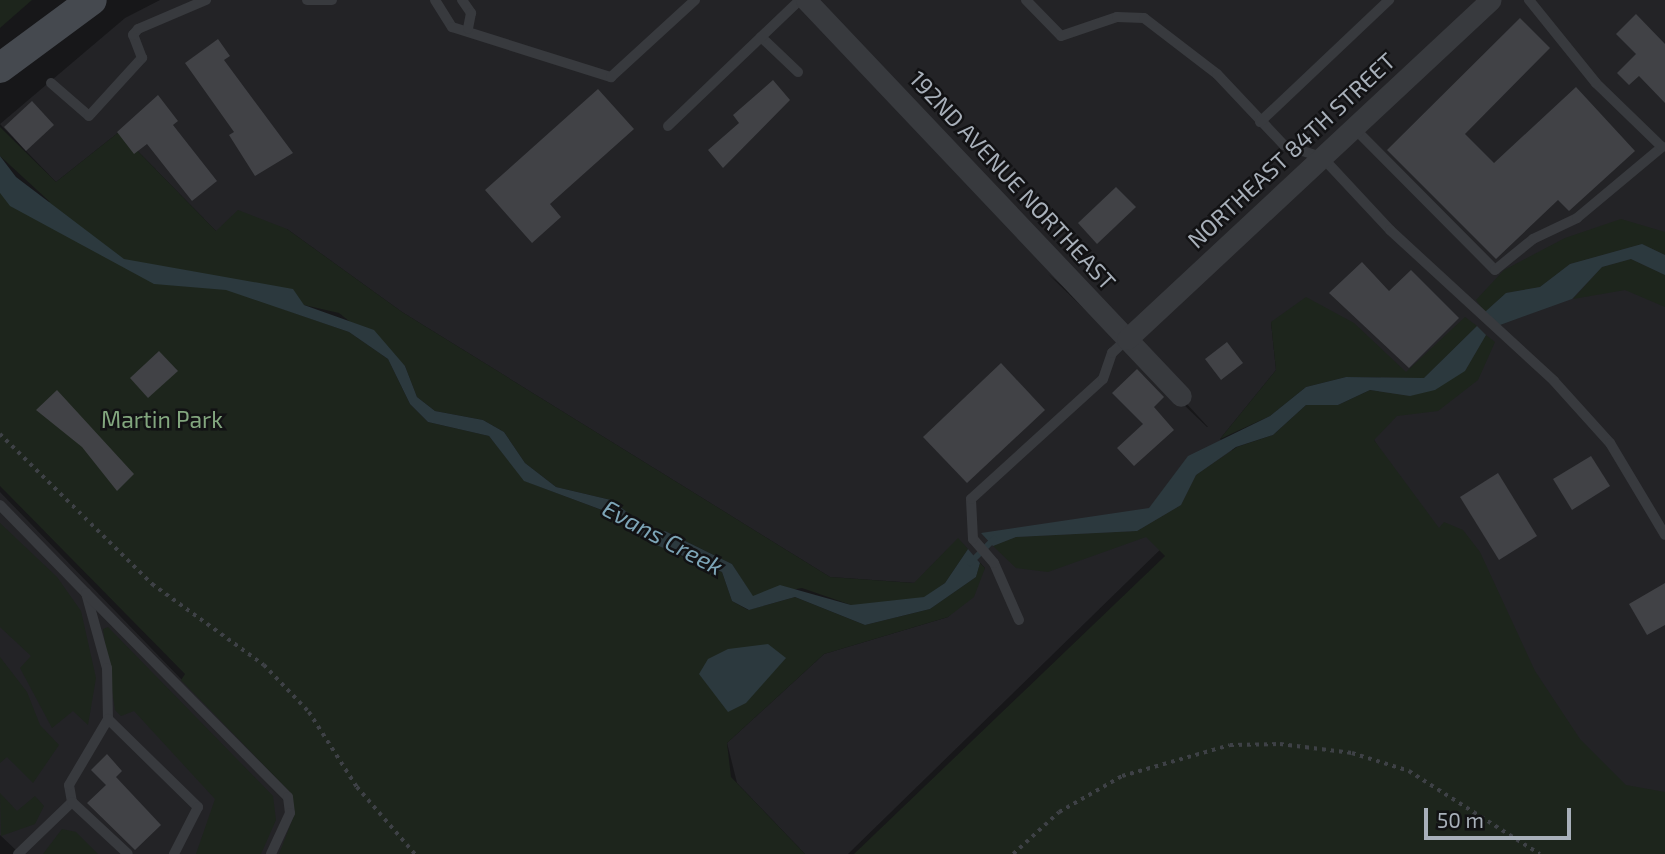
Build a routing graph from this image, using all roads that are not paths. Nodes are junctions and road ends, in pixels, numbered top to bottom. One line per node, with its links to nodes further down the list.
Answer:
1 (92, 0): 16 (main road)
2 (206, 0): 18 (lane)
3 (307, 0): 4 (lane)
4 (331, 0)
5 (435, 0): 14 (lane)
6 (462, 0): 14 (lane)
7 (695, 0): 14 (lane)
8 (800, 0): 15 (lane)
9 (806, 0): 23 (street, 192ND AVENUE NORTHEAST)
10 (1026, 0): 19 (lane)
11 (1390, 0): 19 (lane)
12 (1490, 0): 21 (street, NORTHEAST 84TH STREET)
13 (1529, 0): 21 (lane)
14 (468, 29)
15 (761, 37): 17 (lane); 20 (lane)
16 (0, 68)
17 (798, 72)
18 (51, 83)
19 (1260, 122): 22 (lane)
20 (668, 126)
21 (1354, 128): 22 (street, NORTHEAST 84TH STREET)
22 (1322, 157): 23 (street, NORTHEAST 84TH STREET); 26 (lane)
23 (1127, 339): 24 (street, 192ND AVENUE NORTHEAST); 28 (lane)
24 (1181, 396)
25 (0, 505): 27 (lane)
26 (1665, 535)
27 (86, 593): 29 (lane); 34 (lane)
28 (1019, 621)
29 (108, 719): 30 (lane); 33 (lane)
30 (72, 802): 31 (lane); 32 (lane)
31 (18, 854)
32 (128, 854)
33 (174, 854)
34 (271, 854)

